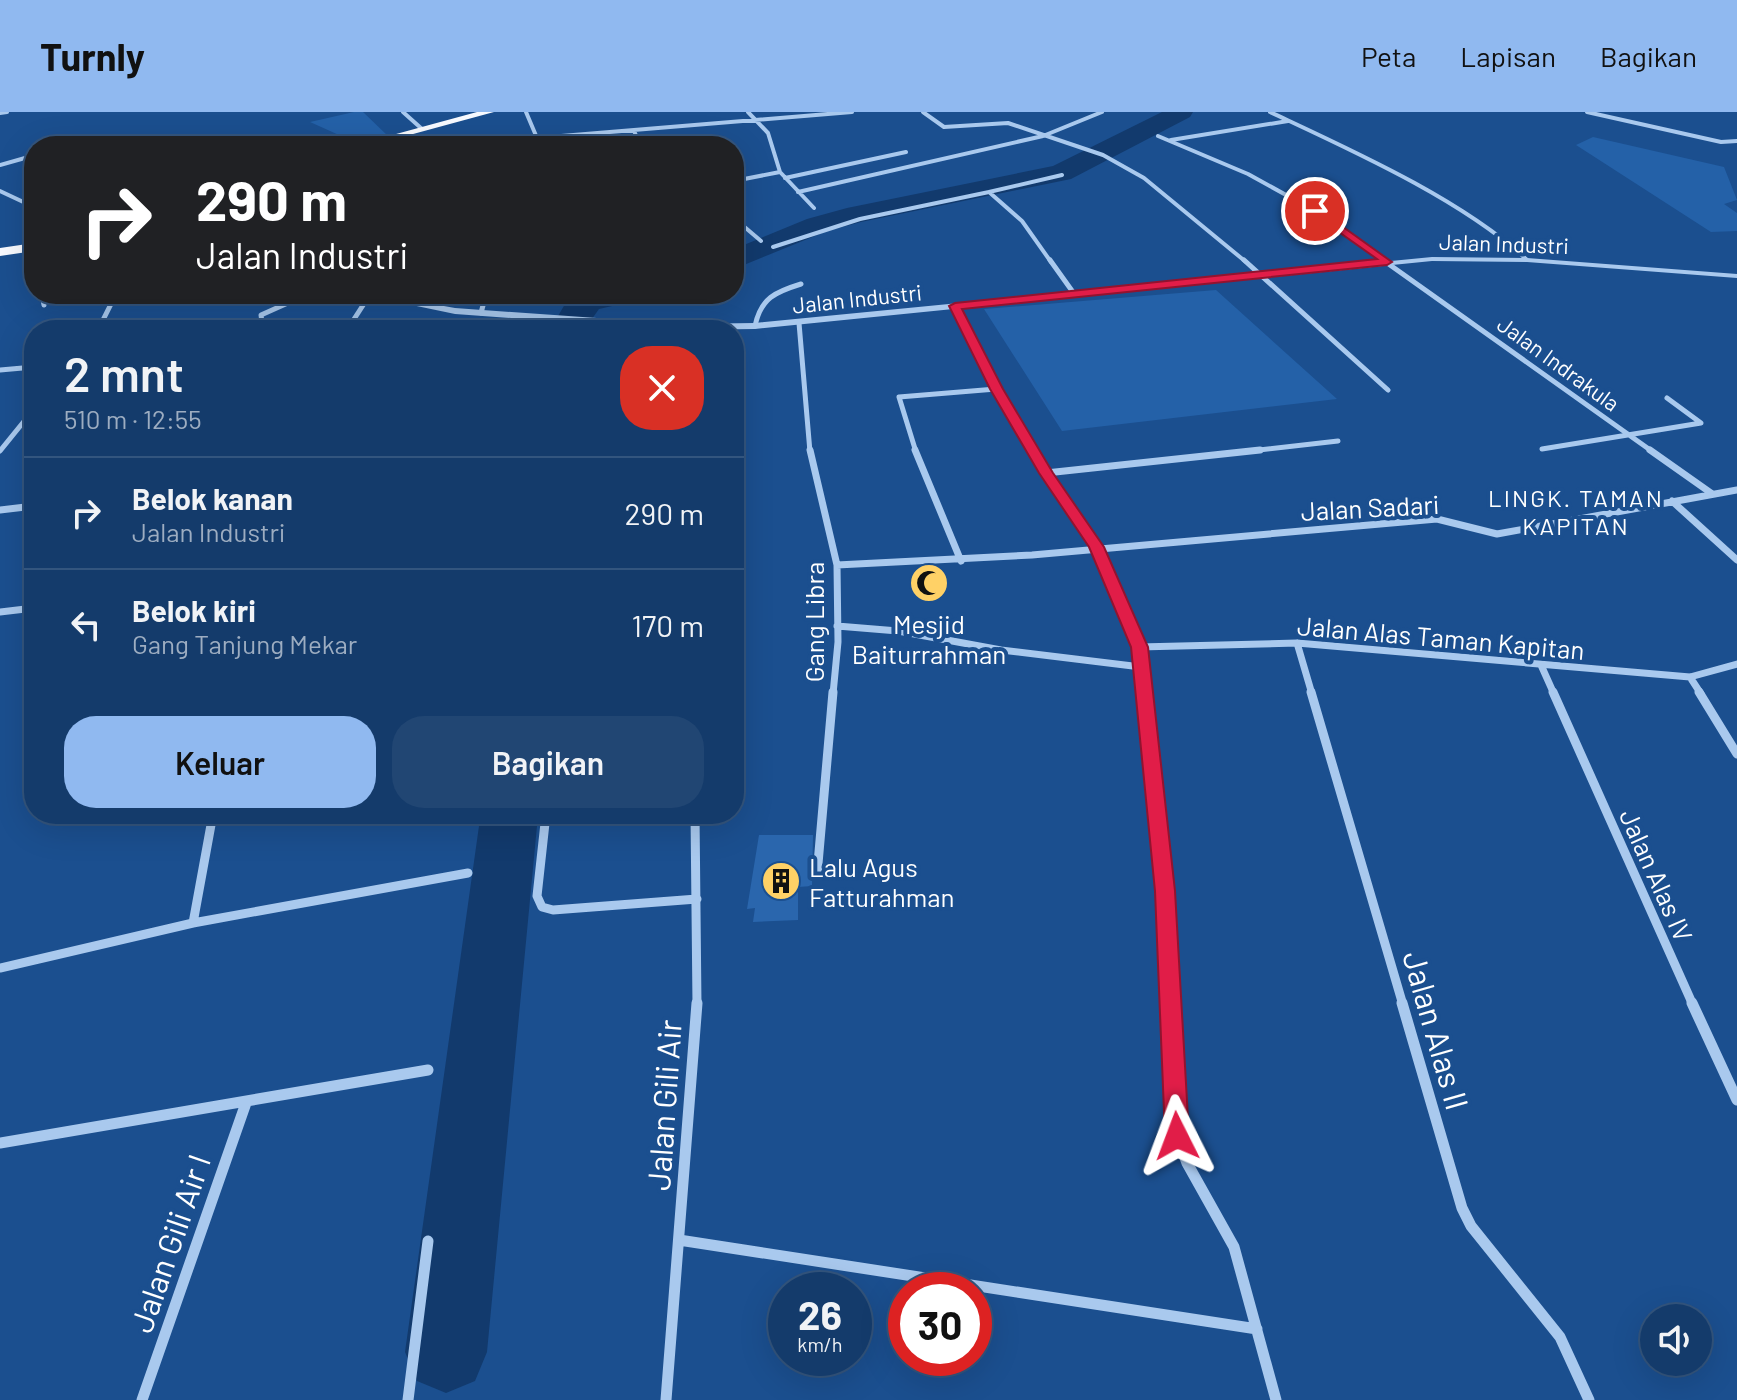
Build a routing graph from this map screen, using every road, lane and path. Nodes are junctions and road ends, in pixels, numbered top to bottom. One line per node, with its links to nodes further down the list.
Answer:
1 (7, 112): 12 (street)
2 (403, 112): 16 (street)
3 (489, 112): 16 (highway)
4 (526, 112): 19 (street)
5 (748, 112): 14 (street)
6 (852, 112): 14 (street)
7 (923, 112): 15 (street)
8 (983, 112): 15 (street)
9 (1102, 112): 22 (street)
10 (1273, 112): 13 (street)
11 (1587, 112): 25 (street)
12 (0, 113)
13 (1289, 121): 24 (street); 43 (street)
14 (760, 122): 17 (street); 29 (street)
15 (995, 122): 22 (street)
16 (422, 129): 18 (highway)
17 (634, 131): 20 (street); 21 (street)
18 (393, 136)
19 (536, 136)
20 (565, 136)
21 (636, 136)
22 (1043, 136): 34 (street); 46 (street)
23 (1158, 136): 24 (street, Jalan Indrakula)
24 (1170, 140): 44 (street, Jalan Indrakula)
25 (1737, 141)
26 (906, 152): 31 (street)
27 (24, 158): 28 (street)
28 (0, 165)
29 (780, 172): 31 (street); 32 (street)
30 (1062, 175): 35 (street)
31 (785, 178): 34 (street)
32 (744, 179)
33 (0, 191): 36 (street)
34 (798, 192): 37 (street)
35 (989, 192): 40 (street); 48 (street)
36 (24, 202)
37 (814, 208)
38 (744, 227): 39 (street)
39 (761, 241)
40 (773, 247)
41 (24, 248): 42 (highway)
42 (0, 252)
43 (1527, 260): 44 (street, Jalan Industri); 45 (street, Jalan Industri)
44 (1387, 262): 46 (street, Jalan Industri); 65 (street, Jalan Indrakula)
45 (1737, 276)
46 (1261, 277): 48 (street, Jalan Industri); 62 (street)
47 (801, 284): 58 (street)
48 (1075, 295): 52 (street, Jalan Industri)
49 (286, 304): 54 (street)
50 (409, 304): 53 (street, Jalan Industri)
51 (483, 304): 53 (street)
52 (955, 306): 56 (street, Jalan Industri); 61 (street)
53 (481, 313): 55 (street, Jalan Industri)
54 (262, 320)
55 (579, 320)
56 (799, 323): 58 (street, Jalan Industri); 78 (street, Gang Libra)
57 (744, 326): 58 (street, Jalan Industri)
58 (755, 326)
59 (24, 368): 60 (street)
60 (0, 370)
61 (996, 389): 69 (street); 77 (street)
62 (1388, 390)
63 (1667, 398): 65 (street)
64 (24, 421): 68 (street)
65 (1629, 435): 67 (street); 71 (street, Jalan Indrakula)
66 (1338, 441): 69 (street)
67 (1542, 449)
68 (0, 451)
69 (1046, 473): 75 (street)
70 (1737, 490): 71 (street, Jalan Sadari)
71 (1711, 493): 72 (street, Jalan Sadari)
72 (1672, 501): 75 (street, Jalan Sadari); 76 (street)
73 (24, 507): 74 (street)
74 (0, 510)
75 (1096, 547): 77 (street, Jalan Sadari); 83 (street)
76 (1737, 560)
77 (961, 561): 78 (street, Jalan Sadari)
78 (837, 565): 81 (street, Gang Libra)
79 (24, 609): 80 (street)
80 (0, 612)
81 (837, 626): 86 (street); 93 (street, Gang Libra)
82 (1297, 643): 83 (street, Jalan Alas Taman Kapitan); 85 (street, Jalan Alas Taman Kapitan); 108 (street, Jalan Alas II)
83 (1139, 647): 86 (street)
84 (1737, 664): 87 (street, Jalan Alas Taman Kapitan)
85 (1541, 665): 87 (street, Jalan Alas Taman Kapitan); 98 (street, Jalan Alas IV)
86 (1141, 667): 103 (street)
87 (1690, 677): 88 (street)
88 (1737, 754)
89 (211, 824): 95 (street)
90 (545, 824): 94 (street)
91 (695, 824): 94 (street, Jalan Gili Air)
92 (468, 873): 95 (street)
93 (817, 875)
94 (697, 899): 101 (street, Jalan Gili Air)
95 (193, 923): 96 (street)
96 (0, 968)
97 (428, 1070): 99 (street, Jalan Gili Air I)
98 (1737, 1100)
99 (246, 1103): 100 (street, Jalan Gili Air I); 104 (street, Jalan Gili Air I)
100 (0, 1143)
101 (679, 1240): 103 (street); 106 (street, Jalan Gili Air)
102 (428, 1241): 105 (street)
103 (1257, 1329): 107 (street)
104 (142, 1400)
105 (408, 1400)
106 (666, 1400)
107 (1276, 1400)
108 (1589, 1400)

